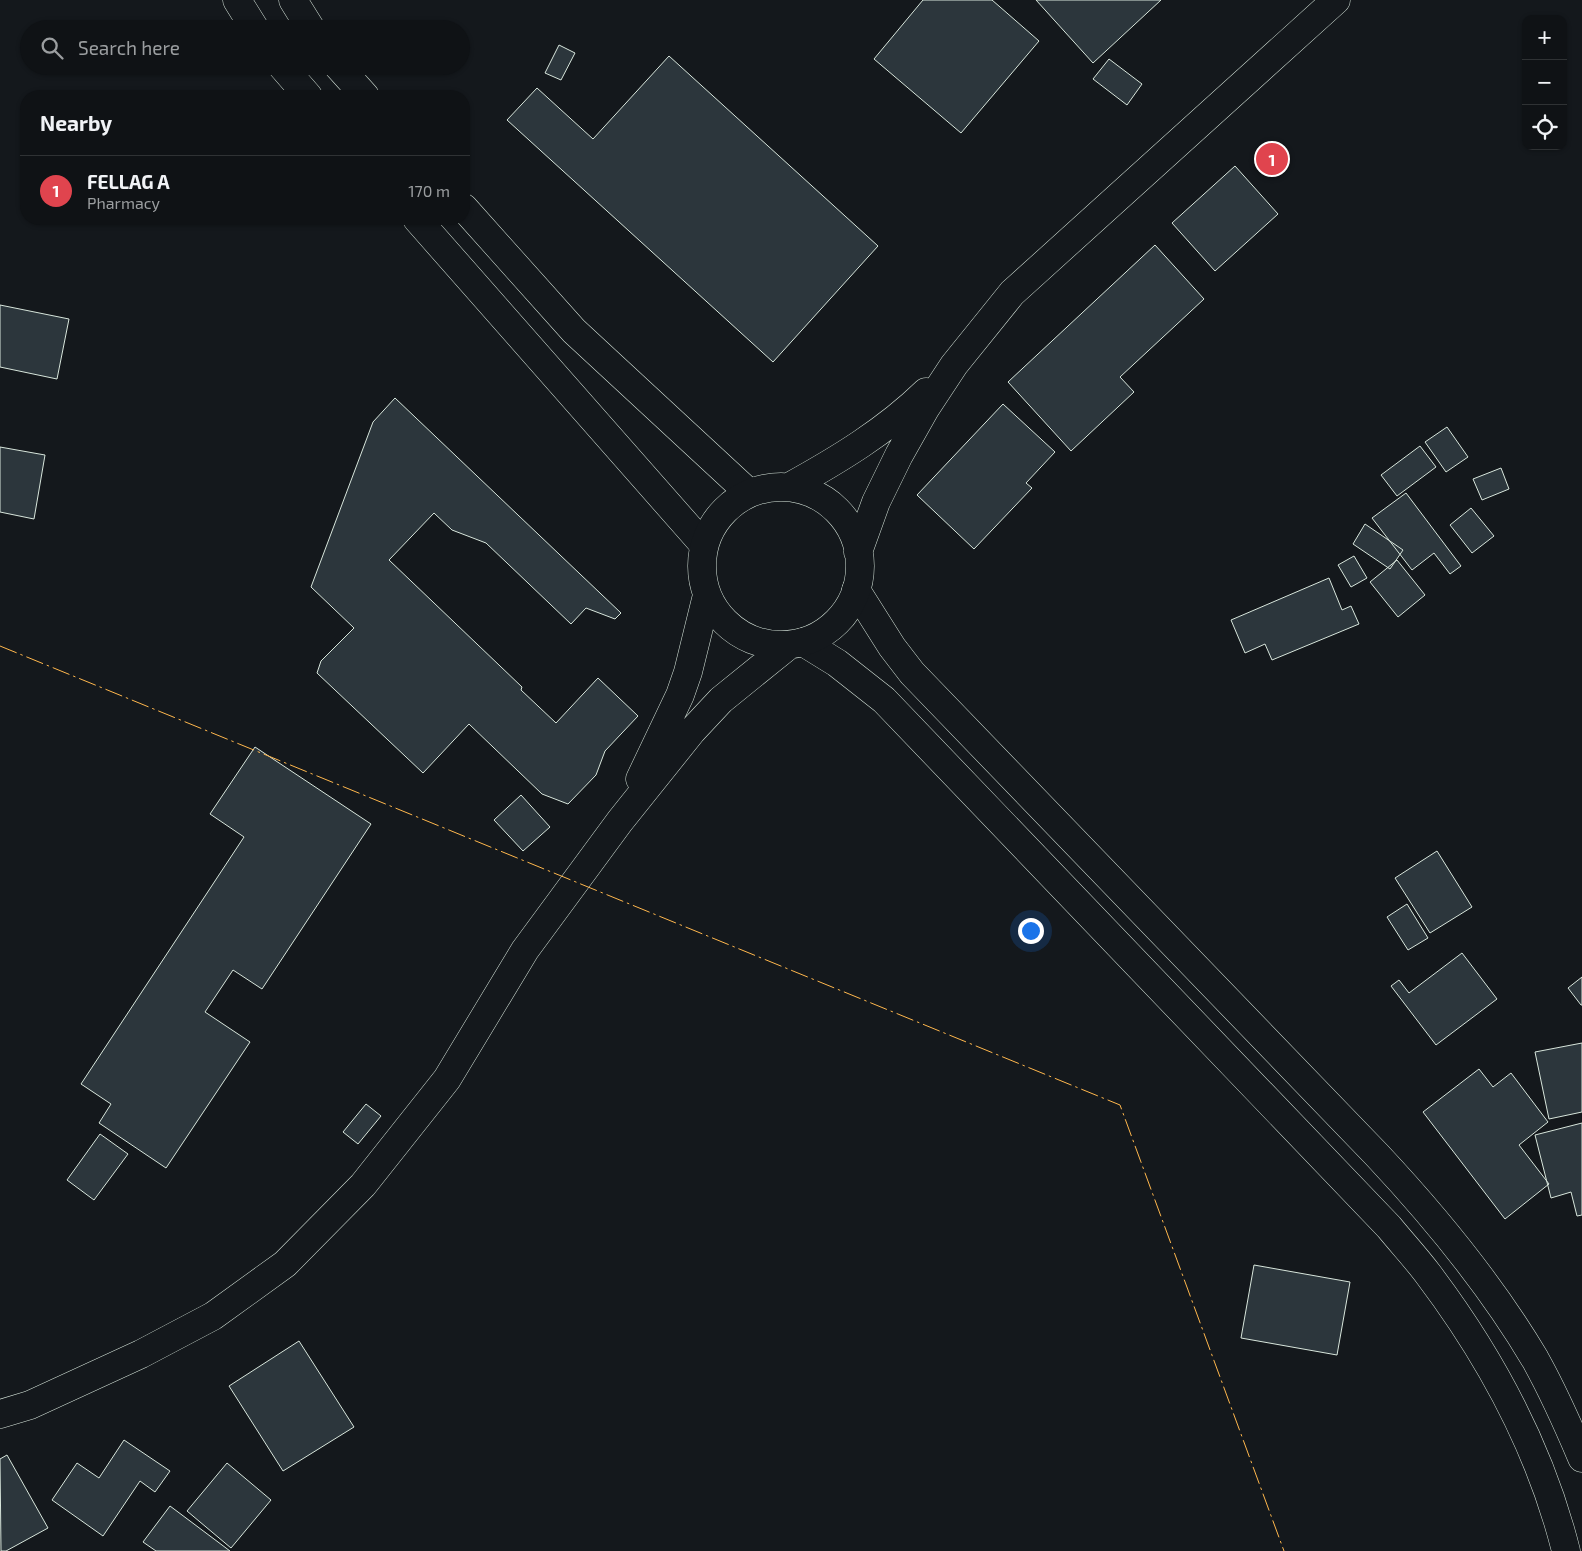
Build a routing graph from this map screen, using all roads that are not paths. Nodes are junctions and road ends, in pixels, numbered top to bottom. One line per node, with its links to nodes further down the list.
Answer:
1 (237, 0): 4 (street)
2 (293, 0): 5 (street)
3 (1336, 0): 12 (street)
4 (249, 20)
5 (305, 20)
6 (290, 75): 8 (street)
7 (346, 75): 9 (street)
8 (303, 90)
9 (360, 90)
10 (470, 215): 14 (street)
11 (422, 225): 15 (street)
12 (954, 365): 13 (street); 16 (street)
13 (789, 488): 14 (street); 16 (street)
14 (748, 493): 15 (street)
15 (704, 545): 18 (street)
16 (858, 552): 17 (street)
17 (856, 590): 19 (street); 22 (street)
18 (707, 595): 19 (street); 20 (street)
19 (796, 644): 20 (street); 23 (street)
20 (620, 821): 21 (street)
21 (0, 1414)
22 (1582, 1458)
23 (1566, 1551)

